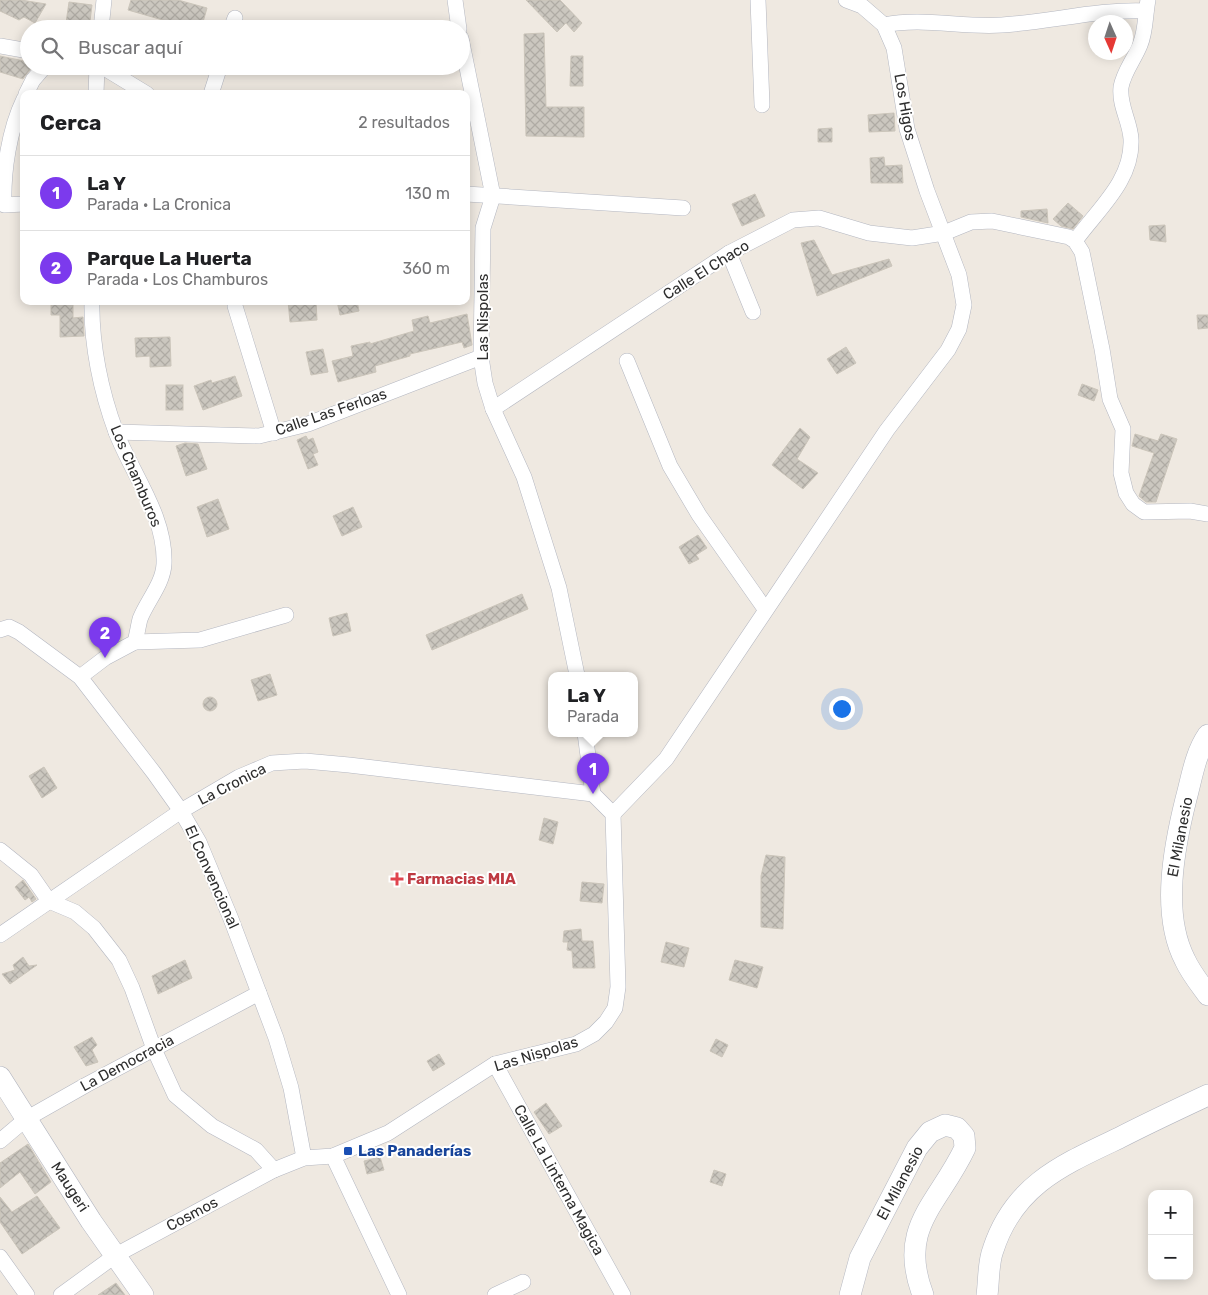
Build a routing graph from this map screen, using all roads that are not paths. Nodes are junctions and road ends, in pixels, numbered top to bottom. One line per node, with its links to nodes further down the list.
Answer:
1 (104, 0): 6 (street)
2 (455, 0): 7 (street)
3 (758, 0): 21 (street)
4 (846, 0): 8 (street, Los Higos)
5 (1147, 6): 8 (street); 29 (street)
6 (102, 20)
7 (458, 20)
8 (884, 25): 28 (street, Los Higos)
9 (0, 46): 10 (street)
10 (20, 49)
11 (37, 75): 16 (street)
12 (97, 75): 17 (street)
13 (116, 75): 18 (street)
14 (217, 75): 19 (street)
15 (468, 75): 24 (street, Las Nispolas)
16 (28, 90)
17 (96, 90)
18 (140, 90)
19 (212, 90)
20 (20, 105): 22 (street)
21 (762, 105)
22 (7, 126): 26 (street)
23 (470, 194): 24 (street)
24 (493, 196): 27 (street); 34 (street, Las Nispolas)
25 (20, 204): 26 (street)
26 (2, 205)
27 (683, 208)
28 (944, 233): 29 (street, Calle El Chaco); 30 (street, Calle El Chaco); 40 (street, Los Higos)
29 (1075, 241): 39 (street)
30 (729, 253): 33 (street); 36 (street, Calle El Chaco)
31 (92, 305): 37 (street, Los Chamburos)
32 (235, 306): 38 (street)
33 (753, 312)
34 (481, 357): 36 (street, Las Nispolas); 38 (street, Calle Las Ferloas)
35 (627, 361): 40 (street)
36 (493, 409): 44 (street, Las Nispolas)
37 (116, 432): 38 (street, Calle Las Ferloas); 43 (street, Los Chamburos)
38 (274, 433)
39 (1208, 514)
40 (766, 609): 50 (street, Los Higos)
41 (286, 614): 43 (street)
42 (5, 629): 45 (street, El Convencional)
43 (135, 642): 45 (street)
44 (576, 672)
45 (80, 677): 49 (street, El Convencional)
46 (1208, 734): 55 (street, El Milanesio)
47 (586, 737): 48 (street)
48 (593, 794): 49 (street, La Cronica); 50 (street)
49 (181, 811): 52 (street, La Cronica); 54 (street, El Convencional)
50 (613, 814): 57 (street, Las Nispolas)
51 (0, 850): 52 (street)
52 (49, 901): 53 (street, La Cronica); 56 (street)
53 (0, 935)
54 (260, 994): 56 (street, La Democracia); 63 (street, El Convencional)
55 (1208, 995)
56 (154, 1049): 60 (street, La Democracia); 64 (street)
57 (495, 1064): 62 (street, Las Nispolas); 73 (street, Calle La Linterna Magica)
58 (0, 1076): 60 (street, Maugeri)
59 (1208, 1095): 76 (street)
60 (26, 1119): 61 (street, La Democracia); 65 (street, Maugeri)
61 (0, 1141)
62 (334, 1156): 63 (street, Cosmos); 71 (street)
63 (304, 1158): 64 (street, Cosmos)
64 (274, 1170): 65 (street, Cosmos)
65 (116, 1255): 69 (street, Cosmos); 70 (street, Maugeri)
66 (0, 1257): 68 (street)
67 (523, 1282): 72 (street)
68 (27, 1295)
69 (61, 1295)
70 (143, 1295)
71 (399, 1295)
72 (495, 1295)
73 (623, 1295)
74 (850, 1295): 75 (street, El Milanesio)
75 (923, 1295)
76 (987, 1295)

